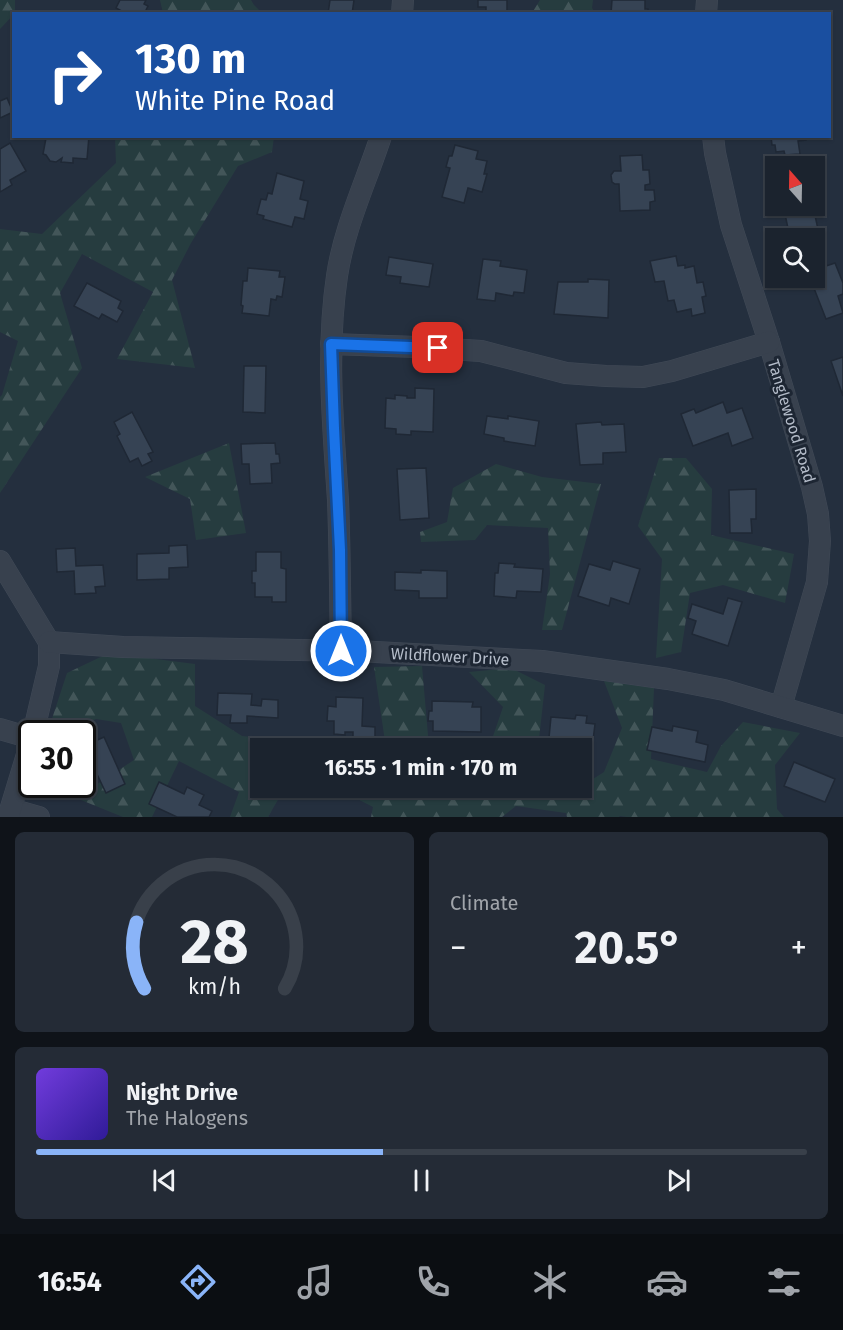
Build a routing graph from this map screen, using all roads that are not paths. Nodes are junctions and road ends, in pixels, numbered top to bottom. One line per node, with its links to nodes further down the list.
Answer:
1 (380, 138): 4 (street)
2 (713, 138): 3 (street, Tanglewood Road)
3 (769, 342): 4 (street); 8 (street, Tanglewood Road)
4 (331, 344): 7 (street)
5 (0, 561): 6 (street)
6 (49, 642): 7 (street, Wildflower Drive); 9 (street)
7 (341, 651): 8 (street, Wildflower Drive)
8 (782, 707): 10 (street, Wildflower Drive)
9 (36, 720)
10 (843, 726)
11 (0, 729): 12 (street)
12 (18, 733)
13 (18, 785): 14 (street)
14 (10, 813): 15 (street)
15 (39, 817)

